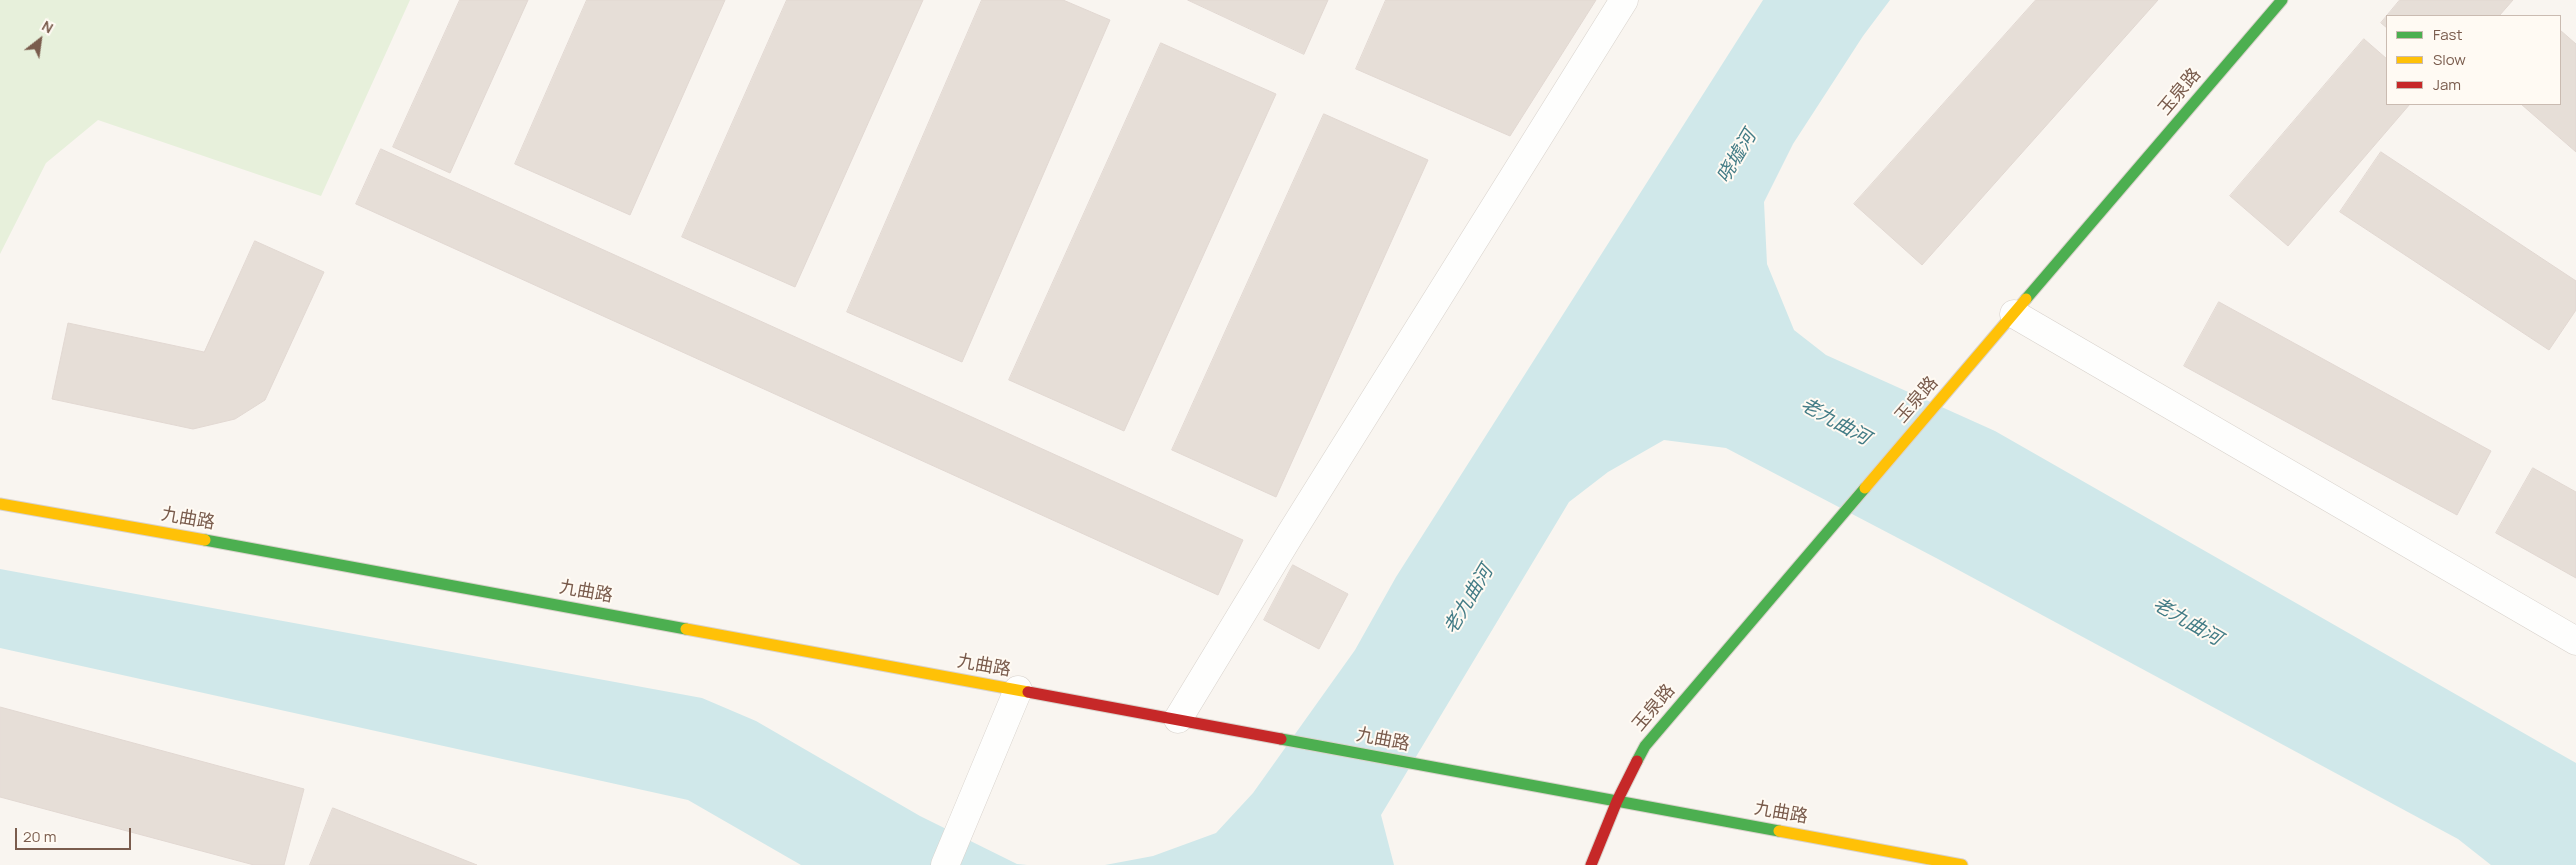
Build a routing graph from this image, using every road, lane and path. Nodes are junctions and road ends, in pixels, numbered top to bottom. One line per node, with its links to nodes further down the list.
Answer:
1 (1624, 0): 7 (street)
2 (2282, 0): 3 (street, 玉泉路)
3 (2014, 314): 5 (street); 8 (street, 玉泉路)
4 (0, 504): 6 (street, 九曲路)
5 (2576, 640)
6 (1018, 690): 7 (street, 九曲路); 9 (street)
7 (1178, 720): 8 (street, 九曲路)
8 (1616, 801): 10 (street, 玉泉路); 11 (street, 九曲路)
9 (945, 865)
10 (1591, 865)
11 (1962, 865)

